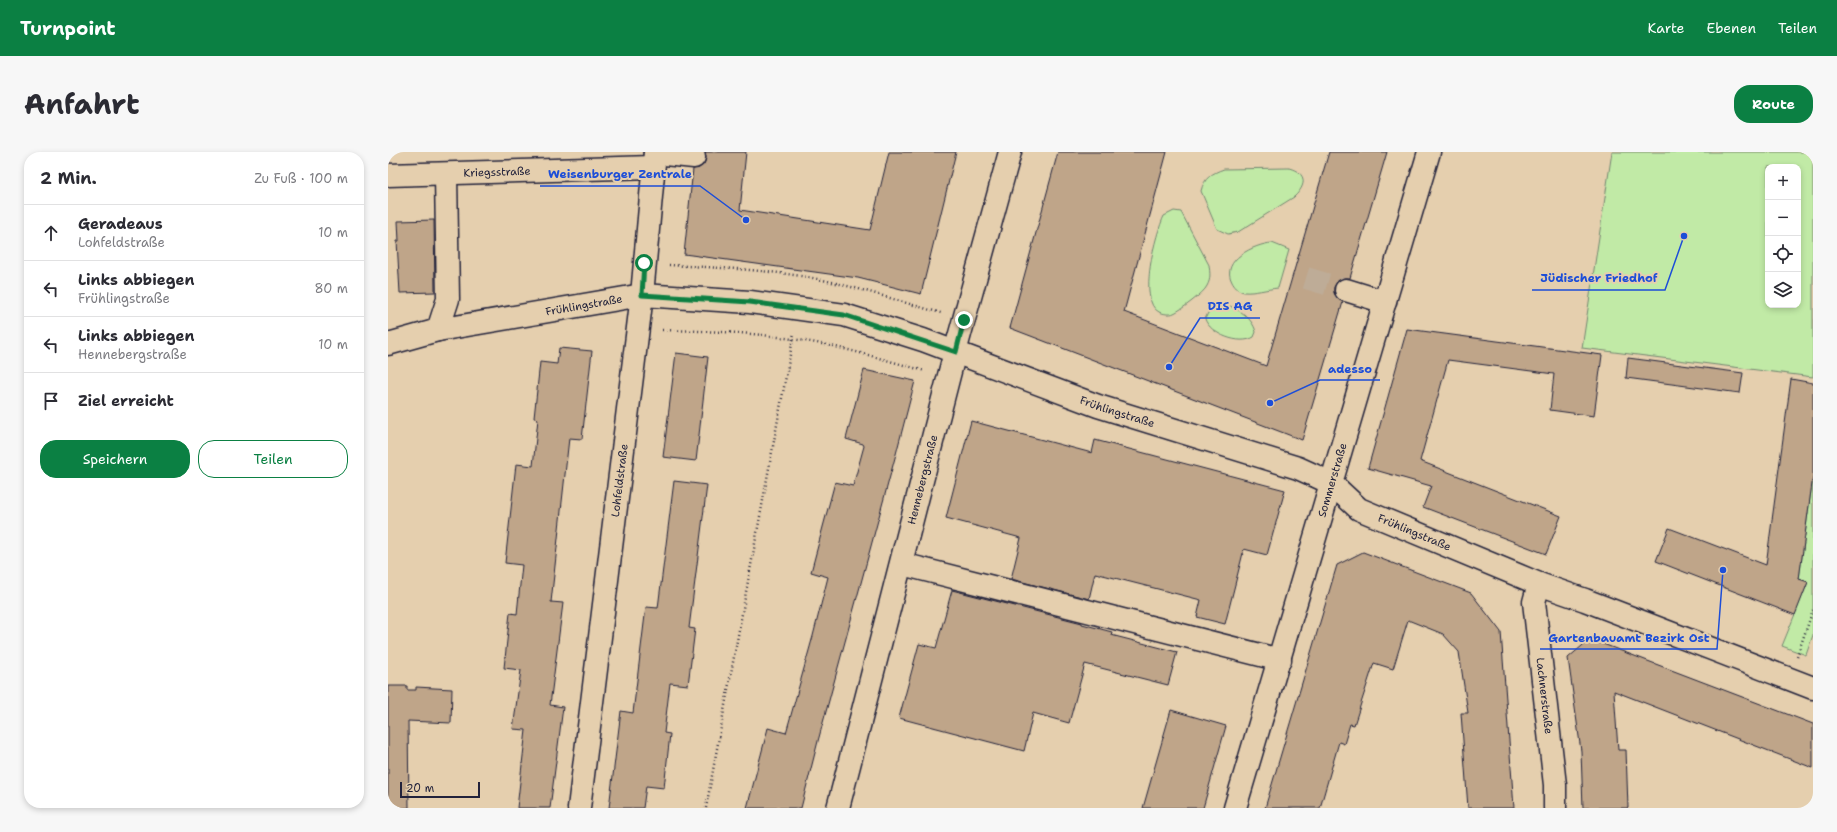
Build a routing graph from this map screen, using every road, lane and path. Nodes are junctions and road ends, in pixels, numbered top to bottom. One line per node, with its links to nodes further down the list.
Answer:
1 (1010, 152): 14 (street, Hennebergstraße)
2 (1430, 152): 9 (street, Sommerstraße)
3 (654, 157): 4 (street, Kriegsstraße); 5 (street, Kriegsstraße); 8 (street, Lohfeldstraße)
4 (694, 157)
5 (446, 174): 6 (street, Kriegsstraße); 10 (street)
6 (388, 175)
7 (1346, 290): 9 (street)
8 (642, 295): 10 (street, Frühlingstraße); 11 (street, Lohfeldstraße); 14 (street, Frühlingstraße)
9 (1385, 302): 16 (street, Sommerstraße)
10 (438, 330): 13 (street, Frühlingstraße)
11 (636, 330): 12 (path); 23 (street, Lohfeldstraße)
12 (793, 339): 15 (path); 24 (path)
13 (388, 344)
14 (956, 352): 15 (street, Hennebergstraße); 16 (street, Frühlingstraße)
15 (950, 379): 17 (street, Hennebergstraße)
16 (1331, 483): 18 (street, Frühlingstraße); 20 (street, Sommerstraße)
17 (902, 564): 20 (street); 25 (street, Hennebergstraße)
18 (1539, 584): 21 (street, Frühlingstraße); 27 (street, Lachnerstraße)
19 (1813, 610): 21 (path)
20 (1280, 660): 26 (street, Sommerstraße)
21 (1788, 678): 22 (street, Frühlingstraße)
22 (1813, 688)
23 (580, 808)
24 (706, 808)
25 (838, 808)
26 (1235, 808)
27 (1555, 808)

